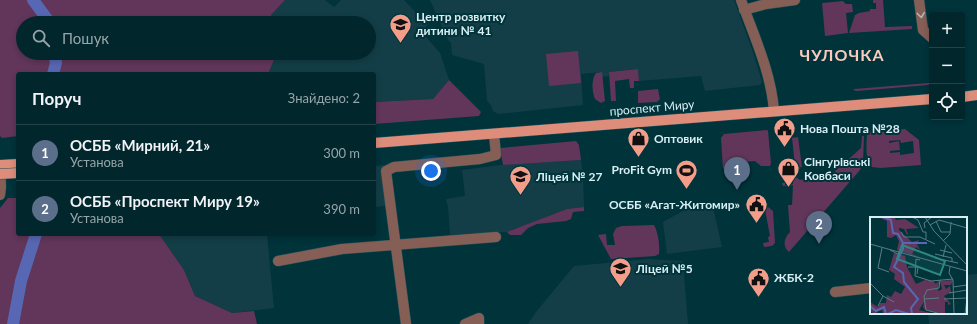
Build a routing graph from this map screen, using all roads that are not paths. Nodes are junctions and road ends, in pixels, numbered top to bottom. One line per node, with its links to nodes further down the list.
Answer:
1 (795, 0): 3 (street)
2 (919, 0): 4 (street, one-way to 4)
3 (743, 5): 8 (street)
4 (929, 35)
5 (977, 95): 6 (main road)
6 (965, 96)
7 (929, 99): 8 (main road, проспект Миру)
8 (774, 111): 9 (main road, проспект Миру)
9 (494, 134): 10 (main road, проспект Миру); 17 (street)
10 (376, 143)
11 (16, 164): 12 (main road)
12 (0, 166): 15 (street)
13 (16, 172): 14 (main road, bridge)
14 (0, 174)
15 (0, 196)
16 (496, 237): 17 (street)
17 (396, 245): 18 (street); 22 (street)
18 (278, 261)
19 (870, 288): 20 (street)
20 (835, 292)
21 (479, 321): 23 (street)
22 (406, 324)
23 (465, 324)

